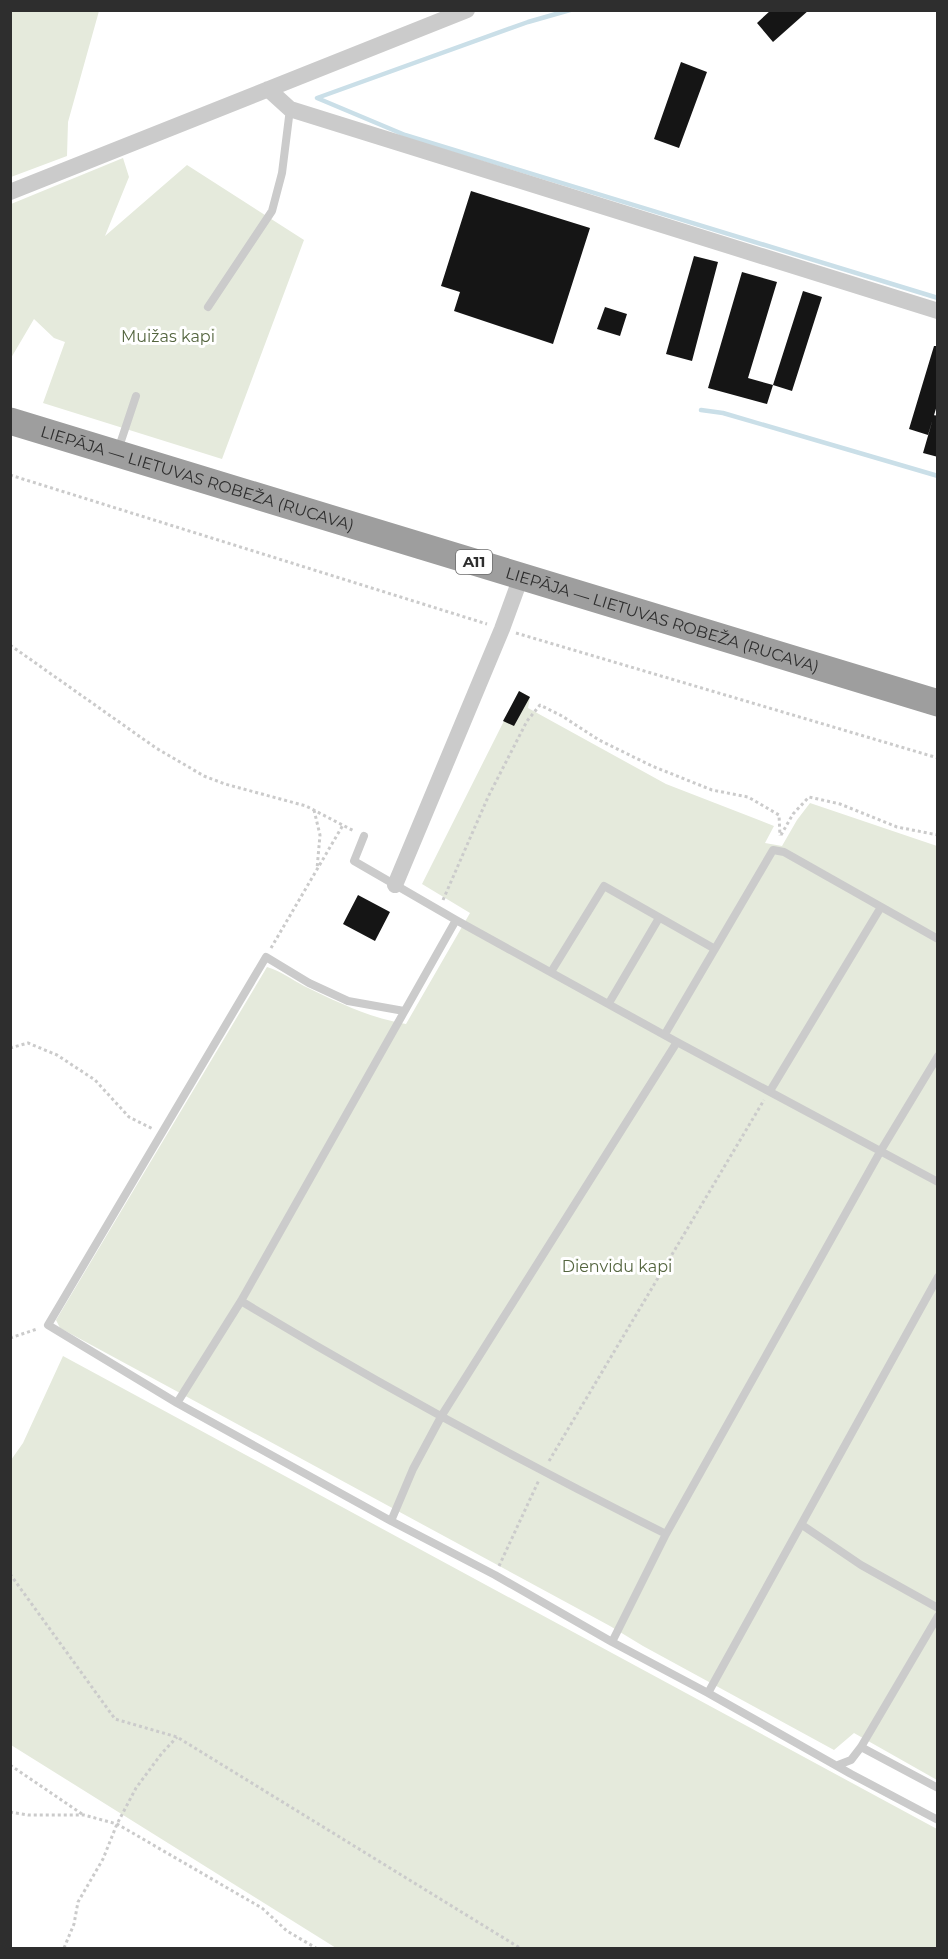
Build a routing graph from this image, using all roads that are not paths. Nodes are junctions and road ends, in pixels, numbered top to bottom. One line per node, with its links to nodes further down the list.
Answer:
1 (467, 10): 2 (street)
2 (268, 89): 3 (street); 4 (street)
3 (290, 109): 5 (lane); 6 (street)
4 (10, 192)
5 (208, 307)
6 (938, 311)
7 (136, 396): 9 (lane)
8 (10, 421): 9 (highway, LIEPĀJA — LIETUVAS ROBEŽA (RUCAVA) / A11)
9 (117, 454): 10 (highway, LIEPĀJA — LIETUVAS ROBEŽA (RUCAVA) / A11)
10 (521, 577): 11 (highway, LIEPĀJA — LIETUVAS ROBEŽA (RUCAVA) / A11); 13 (street)
11 (938, 703)
12 (364, 836): 13 (lane)
13 (395, 885): 16 (lane)
14 (881, 907): 17 (lane); 18 (lane); 25 (lane)
15 (659, 918): 18 (lane); 19 (lane); 20 (lane)
16 (456, 920): 19 (lane); 21 (lane)
17 (938, 939)
18 (715, 949): 22 (lane)
19 (551, 972): 20 (lane)
20 (609, 1003): 22 (lane)
21 (404, 1011): 29 (lane); 30 (lane)
22 (665, 1034): 23 (lane)
23 (677, 1042): 25 (lane); 31 (lane)
24 (938, 1056): 26 (lane)
25 (770, 1091): 26 (lane)
26 (880, 1152): 27 (lane); 34 (lane)
27 (938, 1182)
28 (938, 1277): 33 (lane)
29 (241, 1301): 30 (lane); 31 (lane)
30 (177, 1403): 32 (lane)
31 (442, 1415): 32 (lane); 34 (lane)
32 (391, 1521): 37 (lane)
33 (802, 1525): 35 (lane); 38 (lane)
34 (666, 1534): 37 (lane)
35 (938, 1608)
36 (938, 1616): 39 (lane)
37 (612, 1642): 38 (lane)
38 (708, 1694): 40 (lane)
39 (861, 1747): 40 (lane); 41 (lane)
40 (838, 1765): 42 (lane)
41 (938, 1788)
42 (938, 1820)

